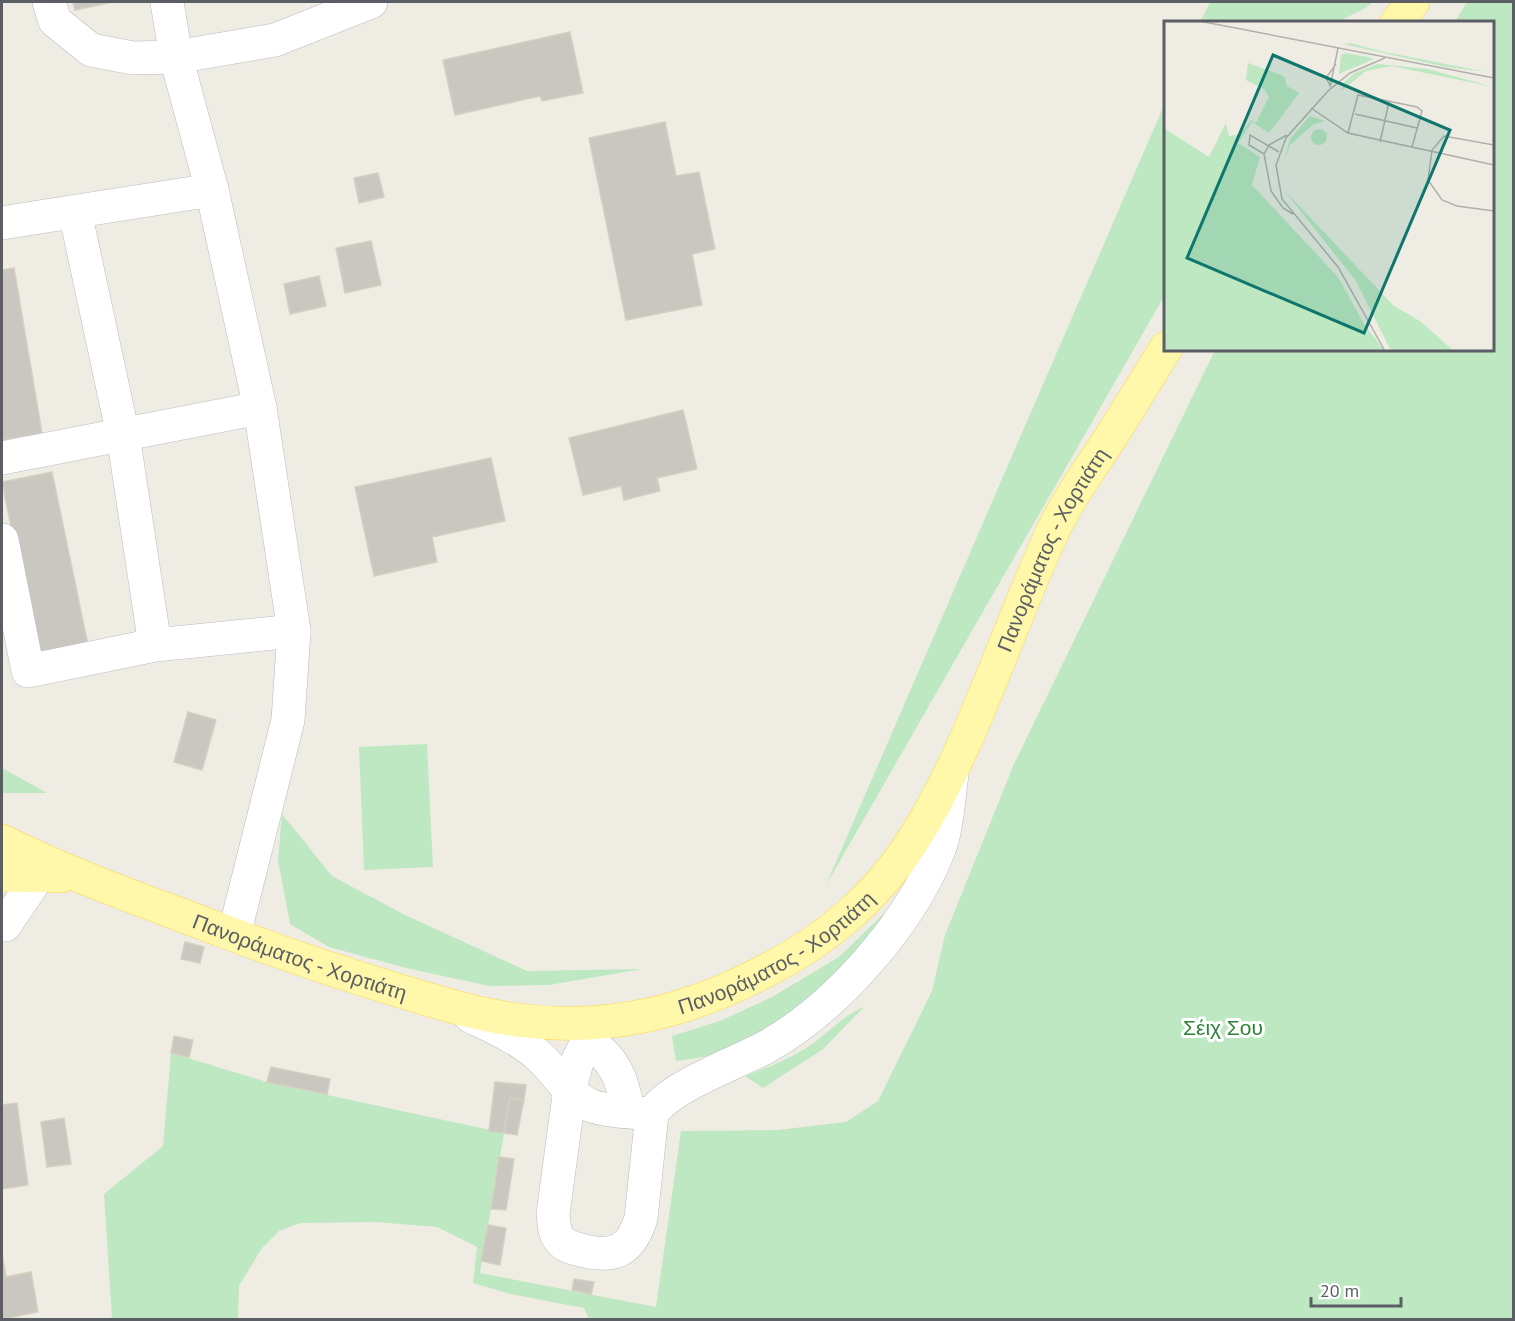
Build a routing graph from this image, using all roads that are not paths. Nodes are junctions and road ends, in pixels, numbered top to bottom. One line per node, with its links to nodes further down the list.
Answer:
1 (49, 2): 6 (lane)
2 (167, 2): 6 (lane)
3 (371, 2): 6 (lane)
4 (1413, 2): 5 (main road)
5 (1398, 21)
6 (176, 57): 7 (lane)
7 (212, 190): 8 (lane); 11 (lane)
8 (75, 212): 9 (lane); 12 (lane)
9 (2, 223)
10 (1164, 351): 17 (main road, Πανοράματος - Χορτιάτη)
11 (260, 408): 12 (lane); 15 (lane)
12 (123, 435): 13 (lane); 16 (lane)
13 (2, 458)
14 (2, 540): 16 (lane)
15 (294, 631): 16 (lane); 23 (lane)
16 (155, 645)
17 (954, 764): 25 (main road, Πανοράματος - Χορτιάτη); 27 (lane)
18 (2, 841): 21 (main road)
19 (2, 875): 20 (main road)
20 (39, 875): 21 (main road); 22 (lane)
21 (82, 877): 23 (main road, Πανοράματος - Χορτιάτη)
22 (2, 925)
23 (234, 935): 24 (main road, Πανοράματος - Χορτιάτη)
24 (441, 1003): 25 (main road, Πανοράματος - Χορτιάτη); 26 (lane)
25 (592, 1032): 26 (lane); 27 (lane)
26 (570, 1088): 27 (lane); 27 (lane)
27 (640, 1112)

